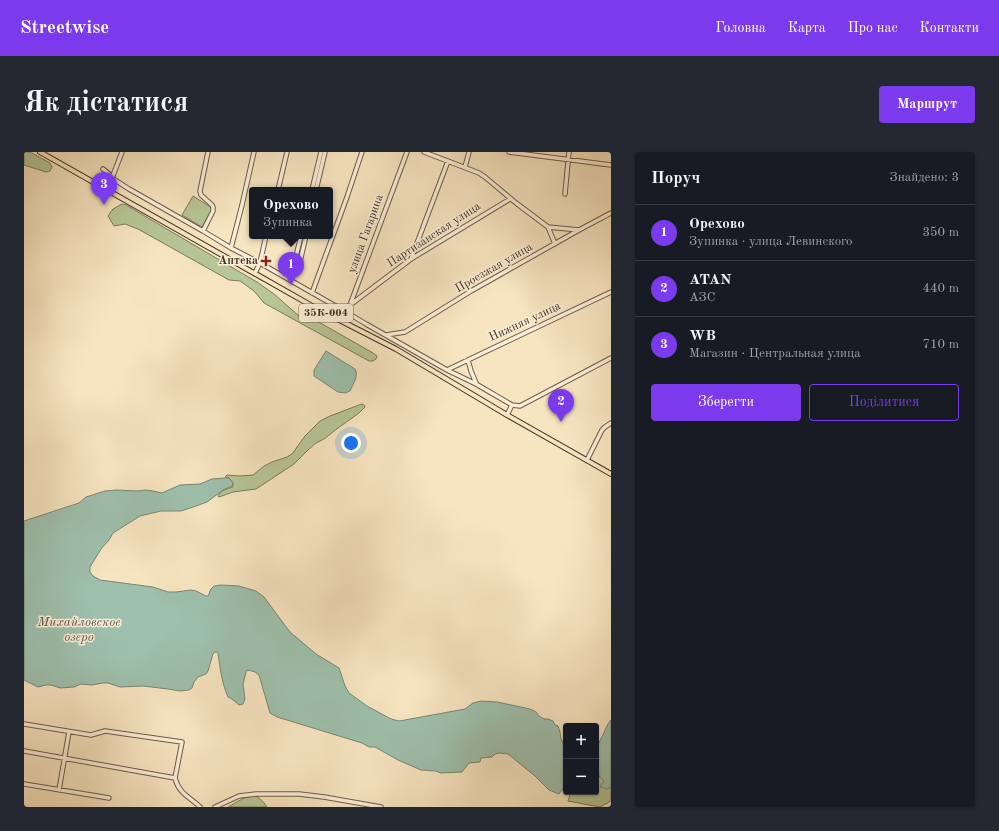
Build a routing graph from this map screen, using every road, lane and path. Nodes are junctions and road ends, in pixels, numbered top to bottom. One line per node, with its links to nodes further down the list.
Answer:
1 (40, 152): 24 (main road, 35К-004)
2 (122, 152): 20 (street)
3 (208, 152): 30 (street)
4 (254, 152): 37 (street)
5 (287, 152): 21 (street)
6 (321, 152): 22 (street)
7 (325, 152): 23 (street)
8 (362, 152): 31 (street)
9 (407, 152): 47 (street, улица Гагарина)
10 (424, 152): 16 (street)
11 (469, 152): 18 (street)
12 (509, 152): 14 (street)
13 (569, 152): 15 (street)
14 (526, 153): 15 (street)
15 (568, 160): 17 (street); 25 (street)
16 (448, 161): 18 (street); 40 (street)
17 (611, 165)
18 (465, 168): 26 (street)
19 (103, 169): 20 (street)
20 (112, 178): 24 (street); 30 (street)
21 (279, 187)
22 (313, 187)
23 (317, 187)
24 (106, 189): 44 (main road, 35К-004)
25 (565, 194)
26 (510, 199): 28 (street); 40 (street, Партизанская улица)
27 (611, 213): 29 (street, Проезжая улица)
28 (548, 227): 29 (street); 36 (street)
29 (579, 230): 36 (street, Проезжая улица)
30 (203, 231): 37 (street)
31 (333, 235)
32 (265, 239): 41 (street)
33 (300, 239): 38 (street)
34 (305, 239): 39 (street)
35 (331, 239): 46 (street)
36 (555, 244): 50 (street, Проезжая улица)
37 (231, 248): 41 (street)
38 (297, 252): 39 (street); 42 (street)
39 (302, 253): 43 (street)
40 (411, 259): 47 (street, Партизанская улица)
41 (260, 263): 44 (street); 46 (street)
42 (294, 264)
43 (299, 266)
44 (255, 273): 49 (main road, 35К-004)
45 (611, 292): 52 (street, Нижняя улица)
46 (312, 293): 48 (street)
47 (350, 305): 48 (street, улица Гагарина)
48 (346, 312): 49 (street, улица Гагарина); 50 (street)
49 (339, 320): 56 (main road, 35К-004)
50 (386, 335): 53 (street)
51 (611, 358): 55 (street)
52 (468, 360): 53 (street, Нижняя улица); 54 (street)
53 (447, 370): 54 (street)
54 (476, 384): 55 (street)
55 (512, 405): 56 (street)
56 (507, 415): 58 (main road, 35К-004)
57 (611, 423): 58 (street)
58 (587, 460): 59 (main road, 35К-004)
59 (611, 474)
60 (24, 724): 61 (street)
61 (69, 732): 63 (street); 64 (street)
62 (24, 751): 63 (street)
63 (64, 758): 64 (street); 66 (street)
64 (175, 778): 68 (street)
65 (24, 784): 66 (street)
66 (59, 790): 67 (street)
67 (109, 798)
68 (200, 807)
69 (215, 807): 70 (street)
70 (381, 807)

